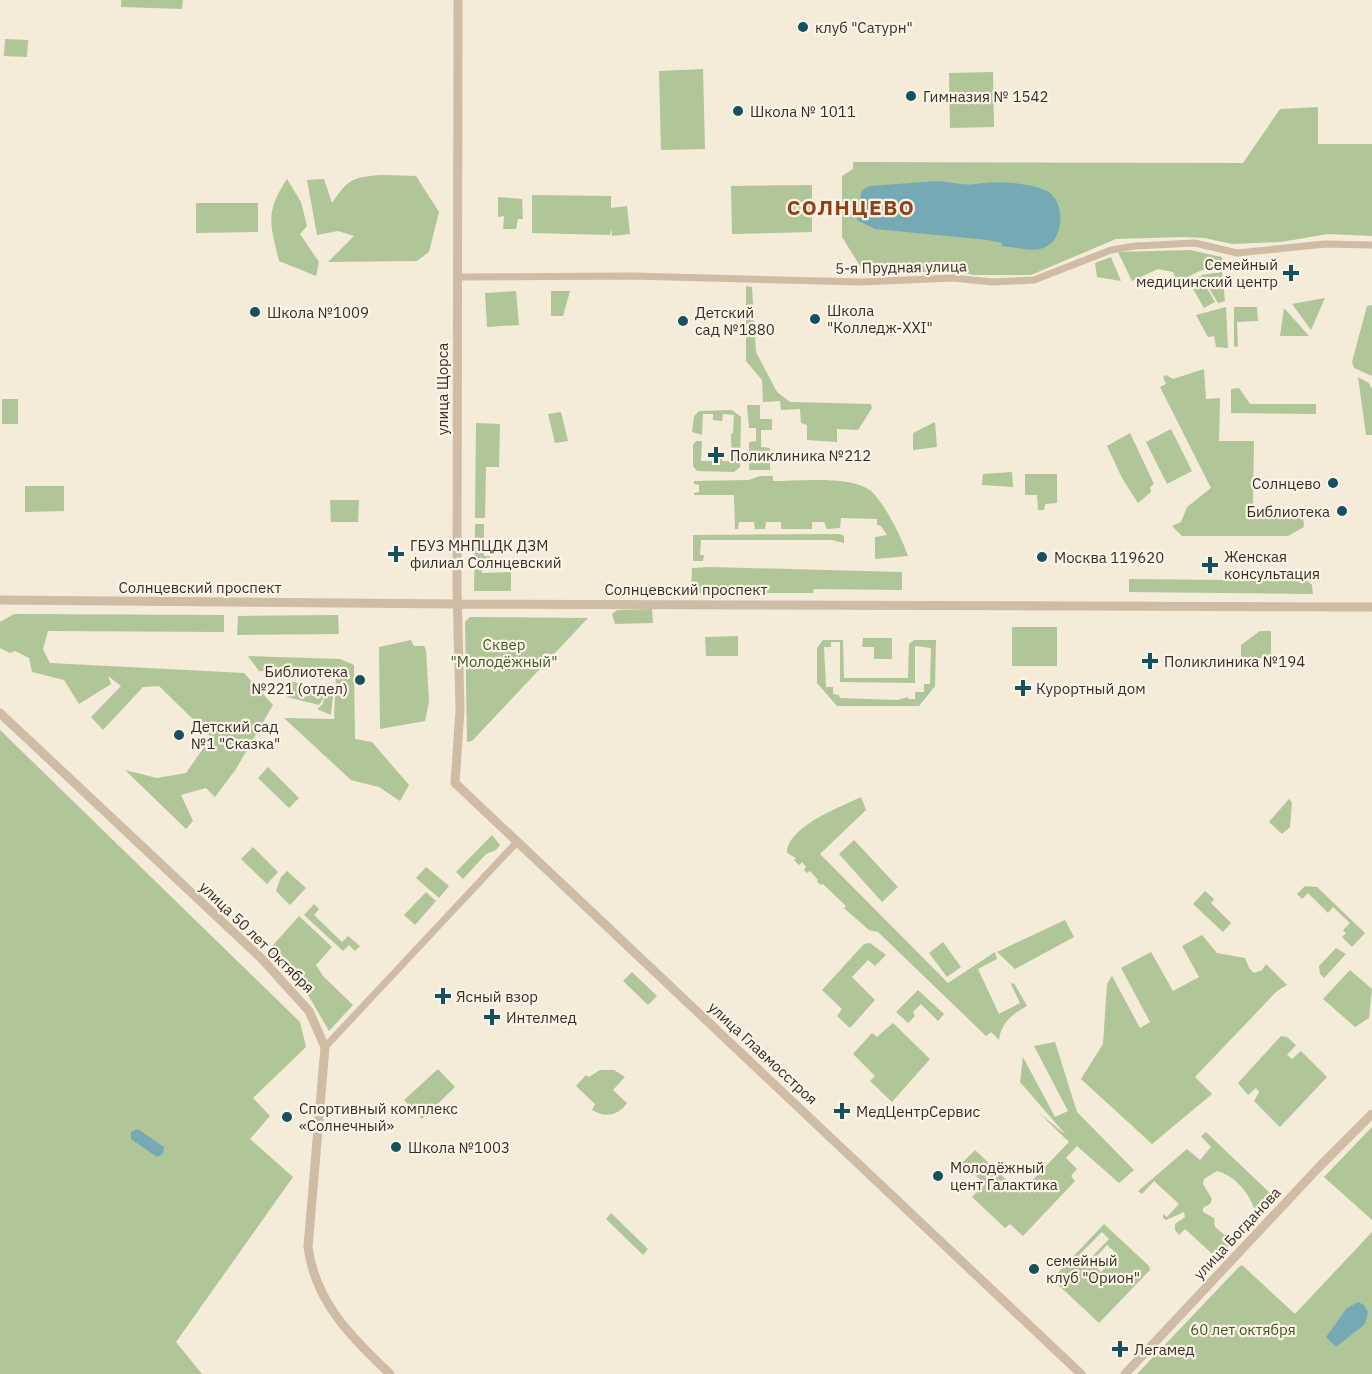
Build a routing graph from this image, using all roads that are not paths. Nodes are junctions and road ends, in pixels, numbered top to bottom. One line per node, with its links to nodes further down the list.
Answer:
1 (458, 0): 3 (street, улица Щорса)
2 (1372, 244): 3 (street, 5-я Прудная улица)
3 (458, 278): 5 (street, улица Щорса)
4 (0, 601): 5 (street, Солнцевский проспект)
5 (458, 604): 6 (street, Солнцевский проспект); 8 (street, улица Щорса)
6 (1372, 607)
7 (0, 713): 10 (street, улица 50 лет Октября)
8 (455, 777): 9 (street, улица Главмосстроя)
9 (517, 842): 10 (street); 13 (street, улица Главмосстроя)
10 (325, 1047): 12 (street, улица 50 лет Октября)
11 (1372, 1114): 14 (street, улица Богданова)
12 (390, 1374)
13 (1081, 1374)
14 (1125, 1374)

